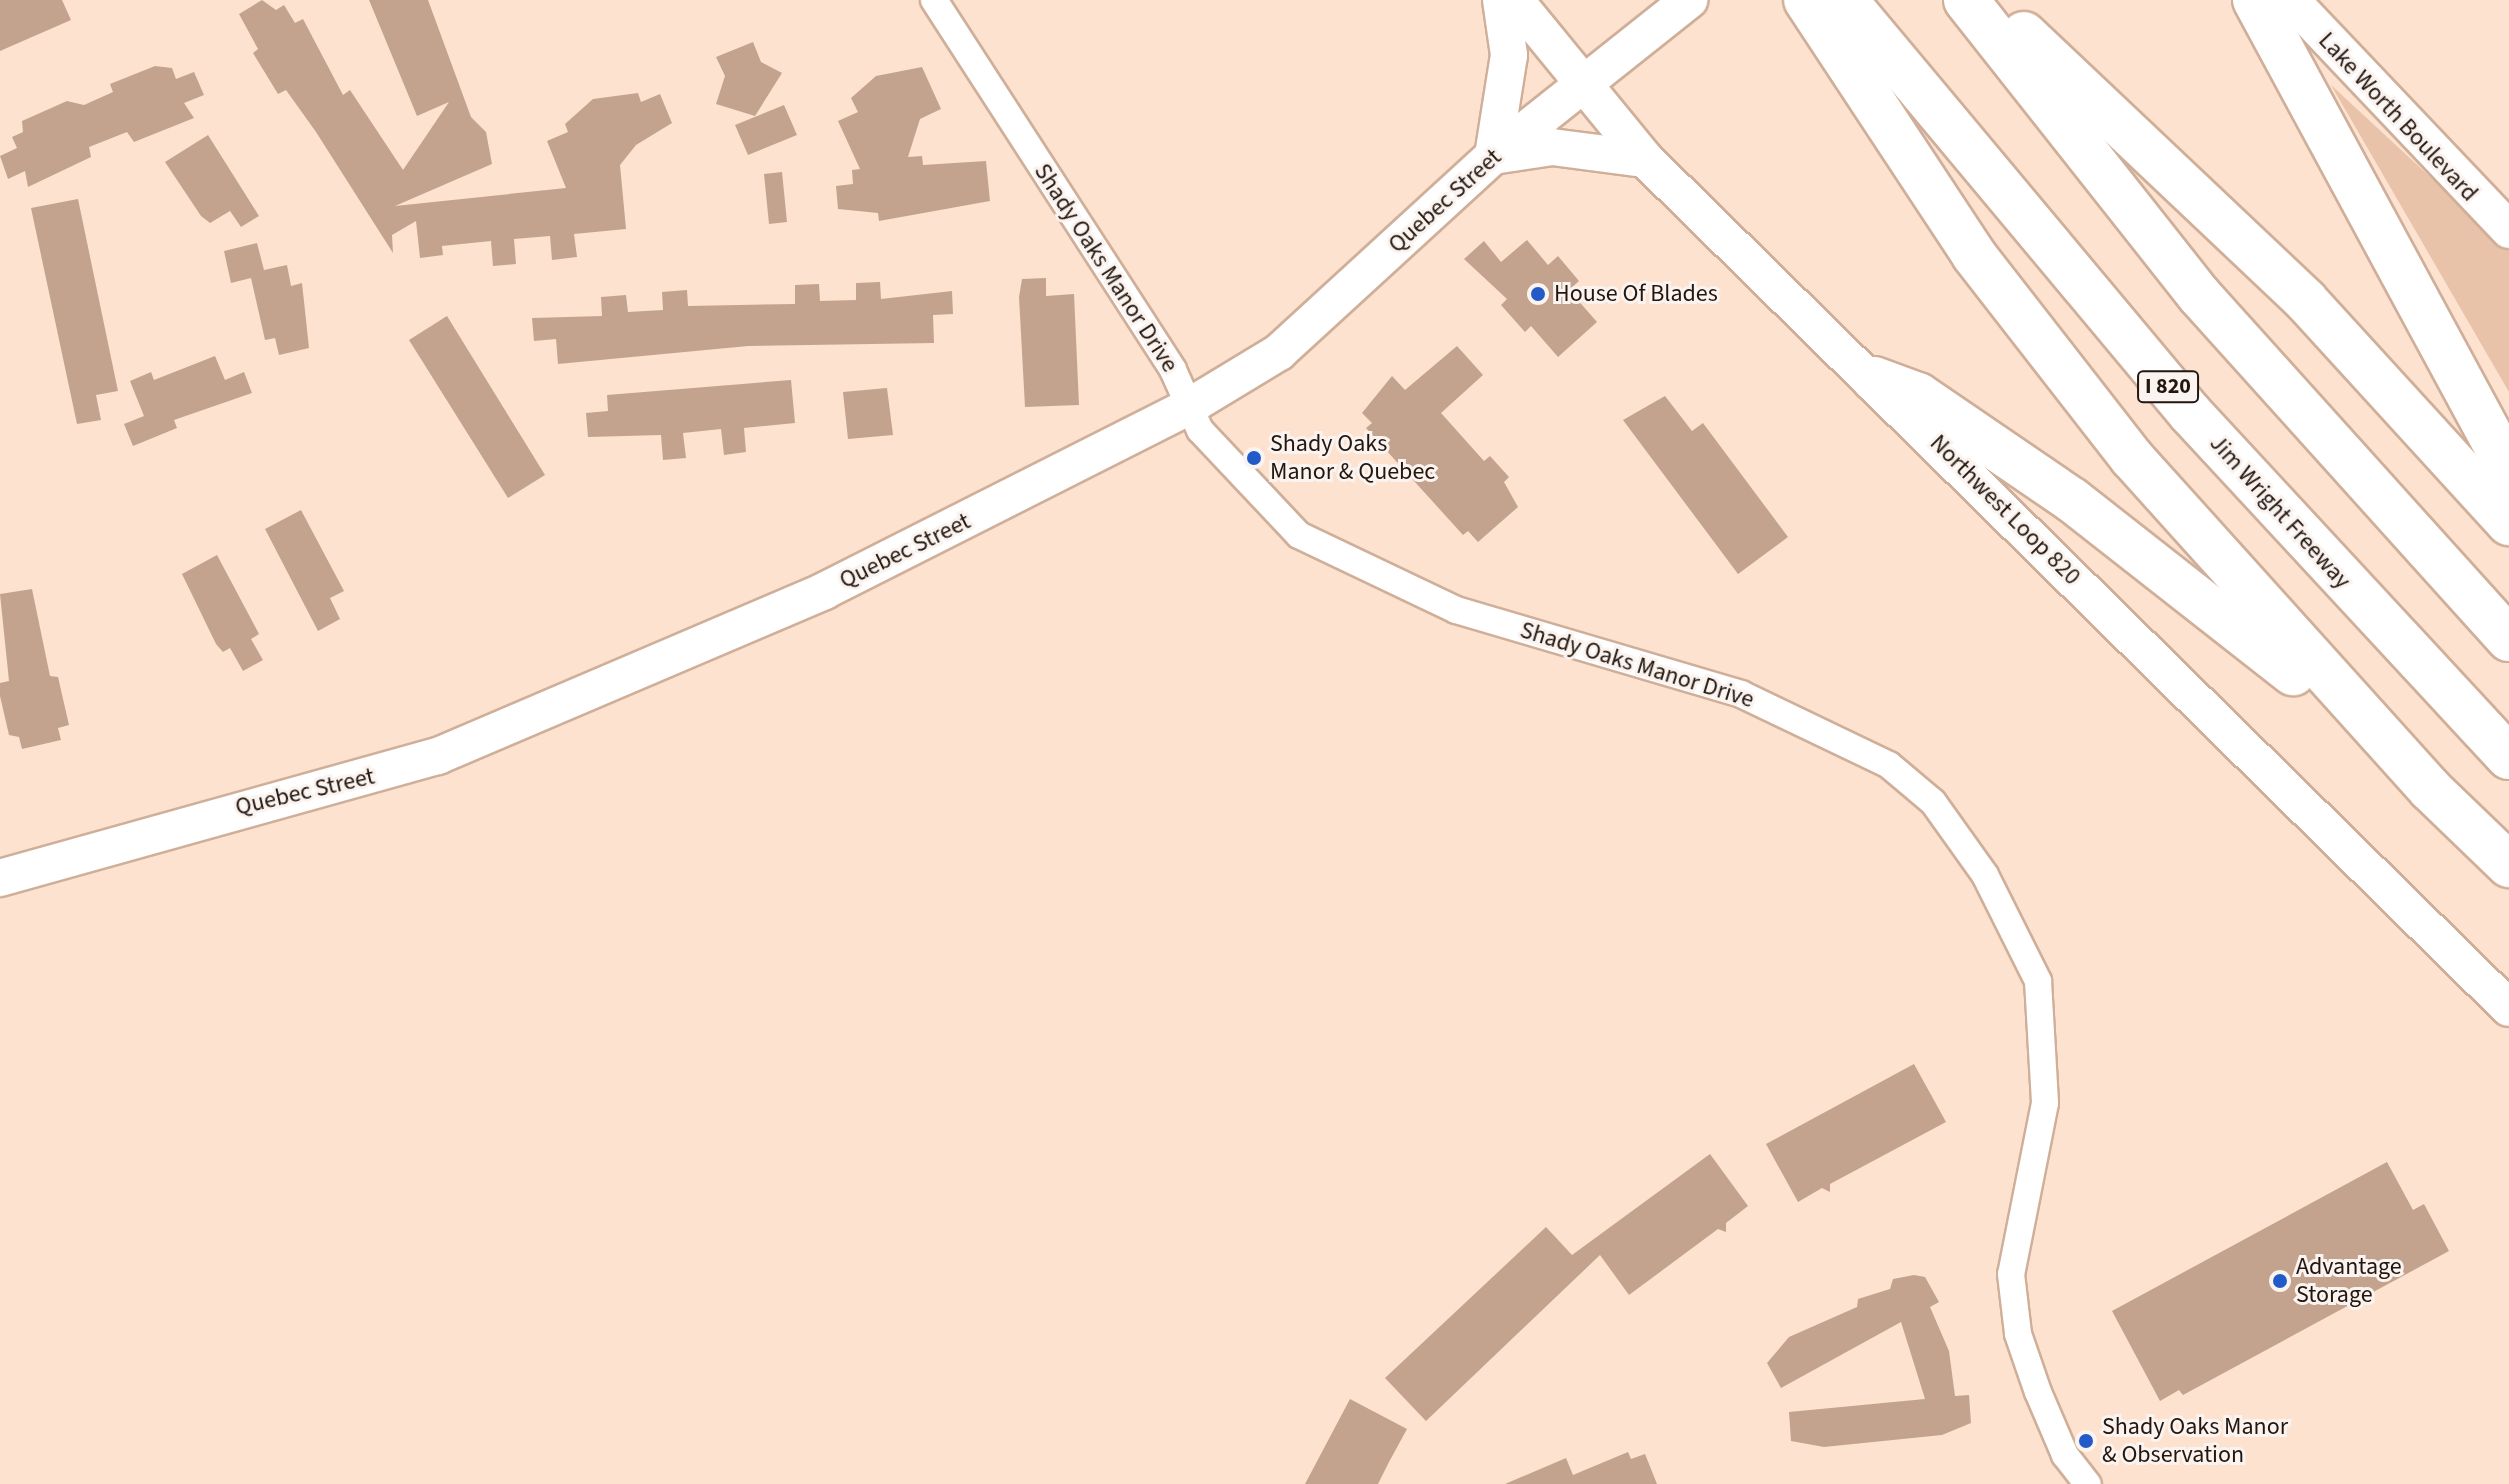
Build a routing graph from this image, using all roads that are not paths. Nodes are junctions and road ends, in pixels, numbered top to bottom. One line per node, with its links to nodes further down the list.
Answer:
1 (934, 0): 16 (street, Shady Oaks Manor Drive)
2 (1501, 0): 12 (main road)
3 (1515, 0): 11 (main road, Northwest Loop 820)
4 (1689, 0): 11 (main road, Quebec Street)
5 (1806, 0): 21 (highway)
6 (1845, 0): 20 (highway, Jim Wright Freeway / I 820)
7 (1966, 0): 19 (highway)
8 (1991, 0): 18 (highway)
9 (2255, 0): 17 (highway)
10 (2291, 0): 14 (main road, Lake Worth Boulevard)
11 (1582, 86): 12 (main road, Quebec Street); 13 (main road, Northwest Loop 820)
12 (1493, 156): 13 (main road); 16 (main road, Quebec Street)
13 (1645, 159): 15 (main road, Northwest Loop 820)
14 (2509, 230)
15 (1874, 379): 21 (highway); 24 (main road, Northwest Loop 820)
16 (1190, 406): 23 (main road, Quebec Street); 25 (street, Shady Oaks Manor Drive)
17 (2509, 470)
18 (2509, 523)
19 (2509, 639)
20 (2509, 757)
21 (2430, 789): 22 (highway)
22 (2509, 865)
23 (0, 878)
24 (2509, 1008)
25 (2088, 1484)

